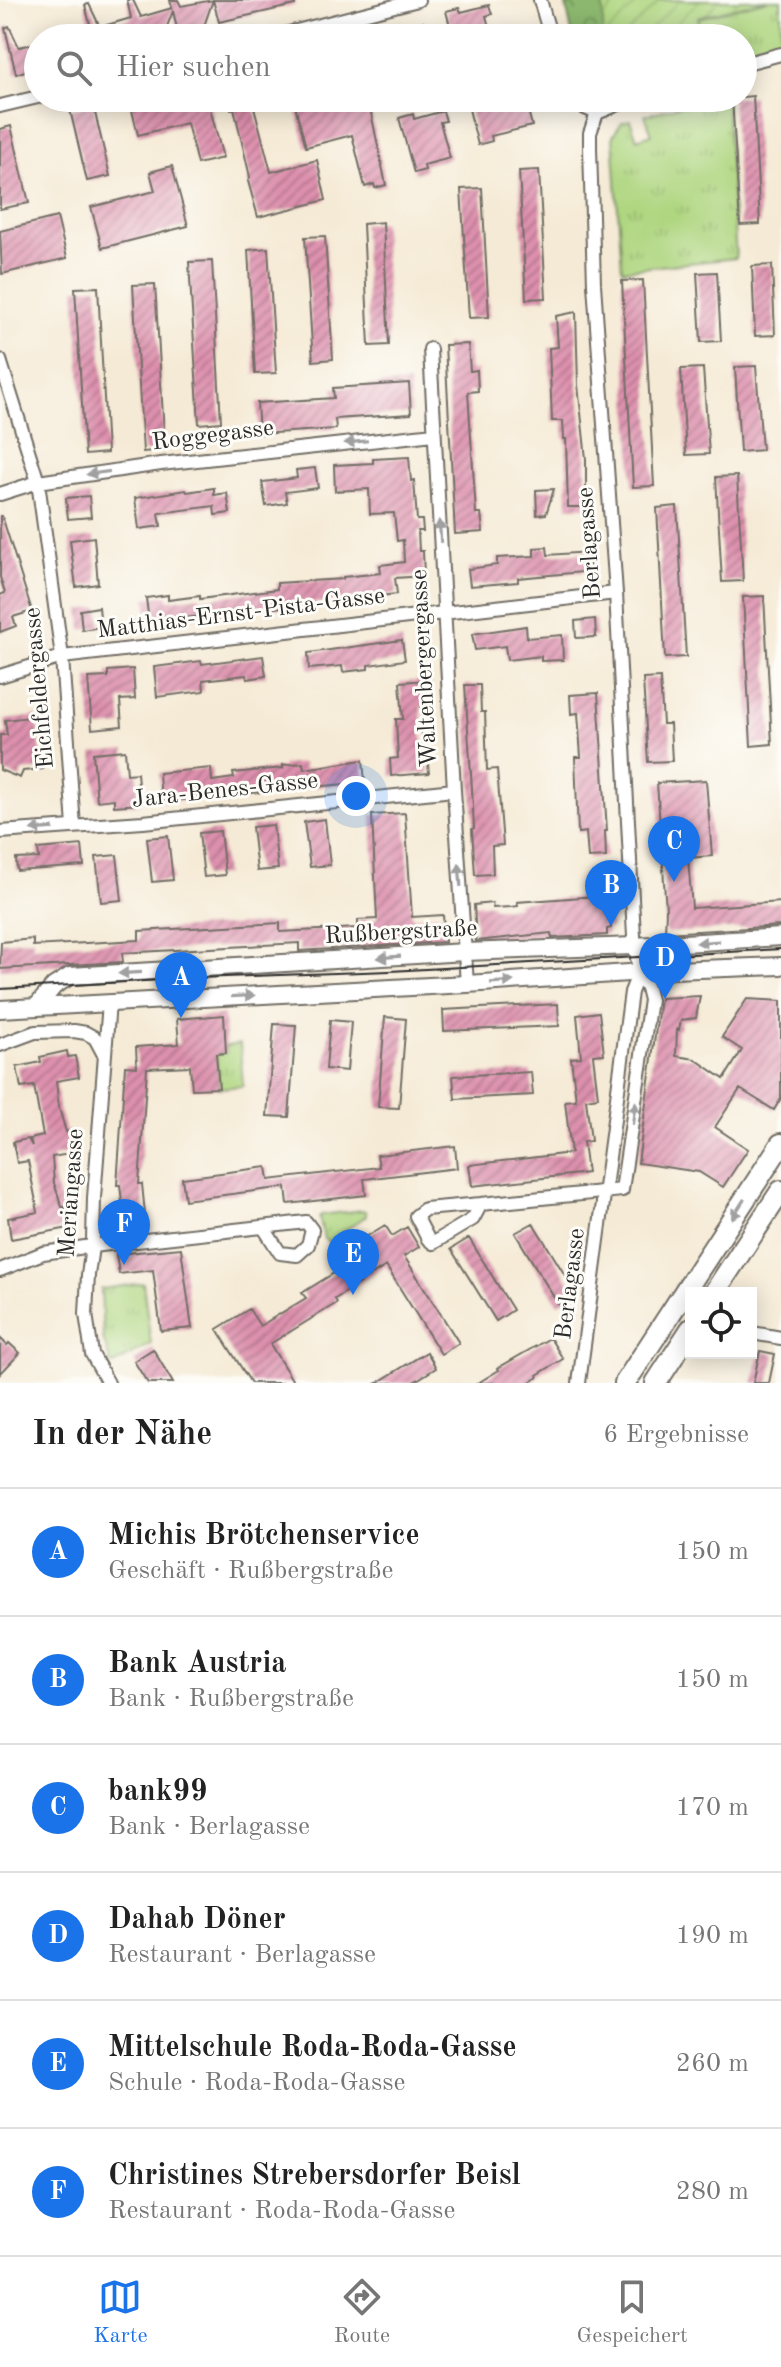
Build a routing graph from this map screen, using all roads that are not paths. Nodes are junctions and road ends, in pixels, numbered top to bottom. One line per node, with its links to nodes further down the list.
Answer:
1 (418, 0): 3 (street)
2 (540, 0): 4 (street)
3 (324, 24)
4 (547, 24)
5 (781, 54): 6 (street)
6 (757, 60)
7 (24, 100): 8 (street)
8 (0, 106)
9 (597, 113): 15 (street, Berlagasse)
10 (430, 349): 12 (street, Waltenbergergasse)
11 (0, 360): 13 (street, Eichfeldergasse)
12 (434, 434): 13 (street, Roggegasse, one-way to 13); 16 (street, Waltenbergergasse, one-way to 12)
13 (38, 482): 14 (street, Roggegasse); 17 (street, Eichfeldergasse)
14 (0, 494)
15 (616, 593): 16 (street, Matthias-Ernst-Pista-Gasse); 23 (street, Berlagasse)
16 (445, 612): 17 (street, Matthias-Ernst-Pista-Gasse); 19 (street, Waltenbergergasse)
17 (62, 657): 18 (street, Matthias-Ernst-Pista-Gasse); 20 (street, Eichfeldergasse)
18 (0, 676)
19 (454, 790): 20 (street, Jara-Benes-Gasse); 24 (street, Waltenbergergasse, one-way to 19)
20 (74, 827): 21 (street, Jara-Benes-Gasse, one-way to 21)
21 (0, 832)
22 (781, 937): 23 (street, Rußbergstraße, one-way to 23)
23 (635, 946): 24 (street, Rußbergstraße); 26 (street, Berlagasse)
24 (465, 952): 27 (street, Waltenbergergasse); 29 (street, Rußbergstraße, one-way to 29)
25 (781, 966): 26 (street)
26 (639, 972): 27 (street, one-way to 26); 35 (street, Berlagasse); 35 (street, Berlagasse, one-way to 26)
27 (467, 984): 28 (street, one-way to 27)
28 (109, 1002): 29 (street); 33 (street, Meriangasse)
29 (37, 1006): 30 (street); 31 (street)
30 (0, 1009)
31 (35, 1032): 32 (street); 33 (street)
32 (0, 1045)
33 (104, 1056): 39 (street, Meriangasse)
34 (781, 1144): 47 (main road, one-way to 47)
35 (604, 1191): 37 (street); 46 (street, Berlagasse)
36 (781, 1191): 41 (main road)
37 (481, 1204): 37 (street)
38 (264, 1228): 39 (street)
39 (92, 1246): 40 (street); 45 (street, Meriangasse)
40 (0, 1270)
41 (718, 1287)
42 (757, 1334): 44 (street)
43 (685, 1338): 48 (main road)
44 (781, 1338)
45 (108, 1383)
46 (579, 1383)
47 (625, 1383)
48 (656, 1383)

